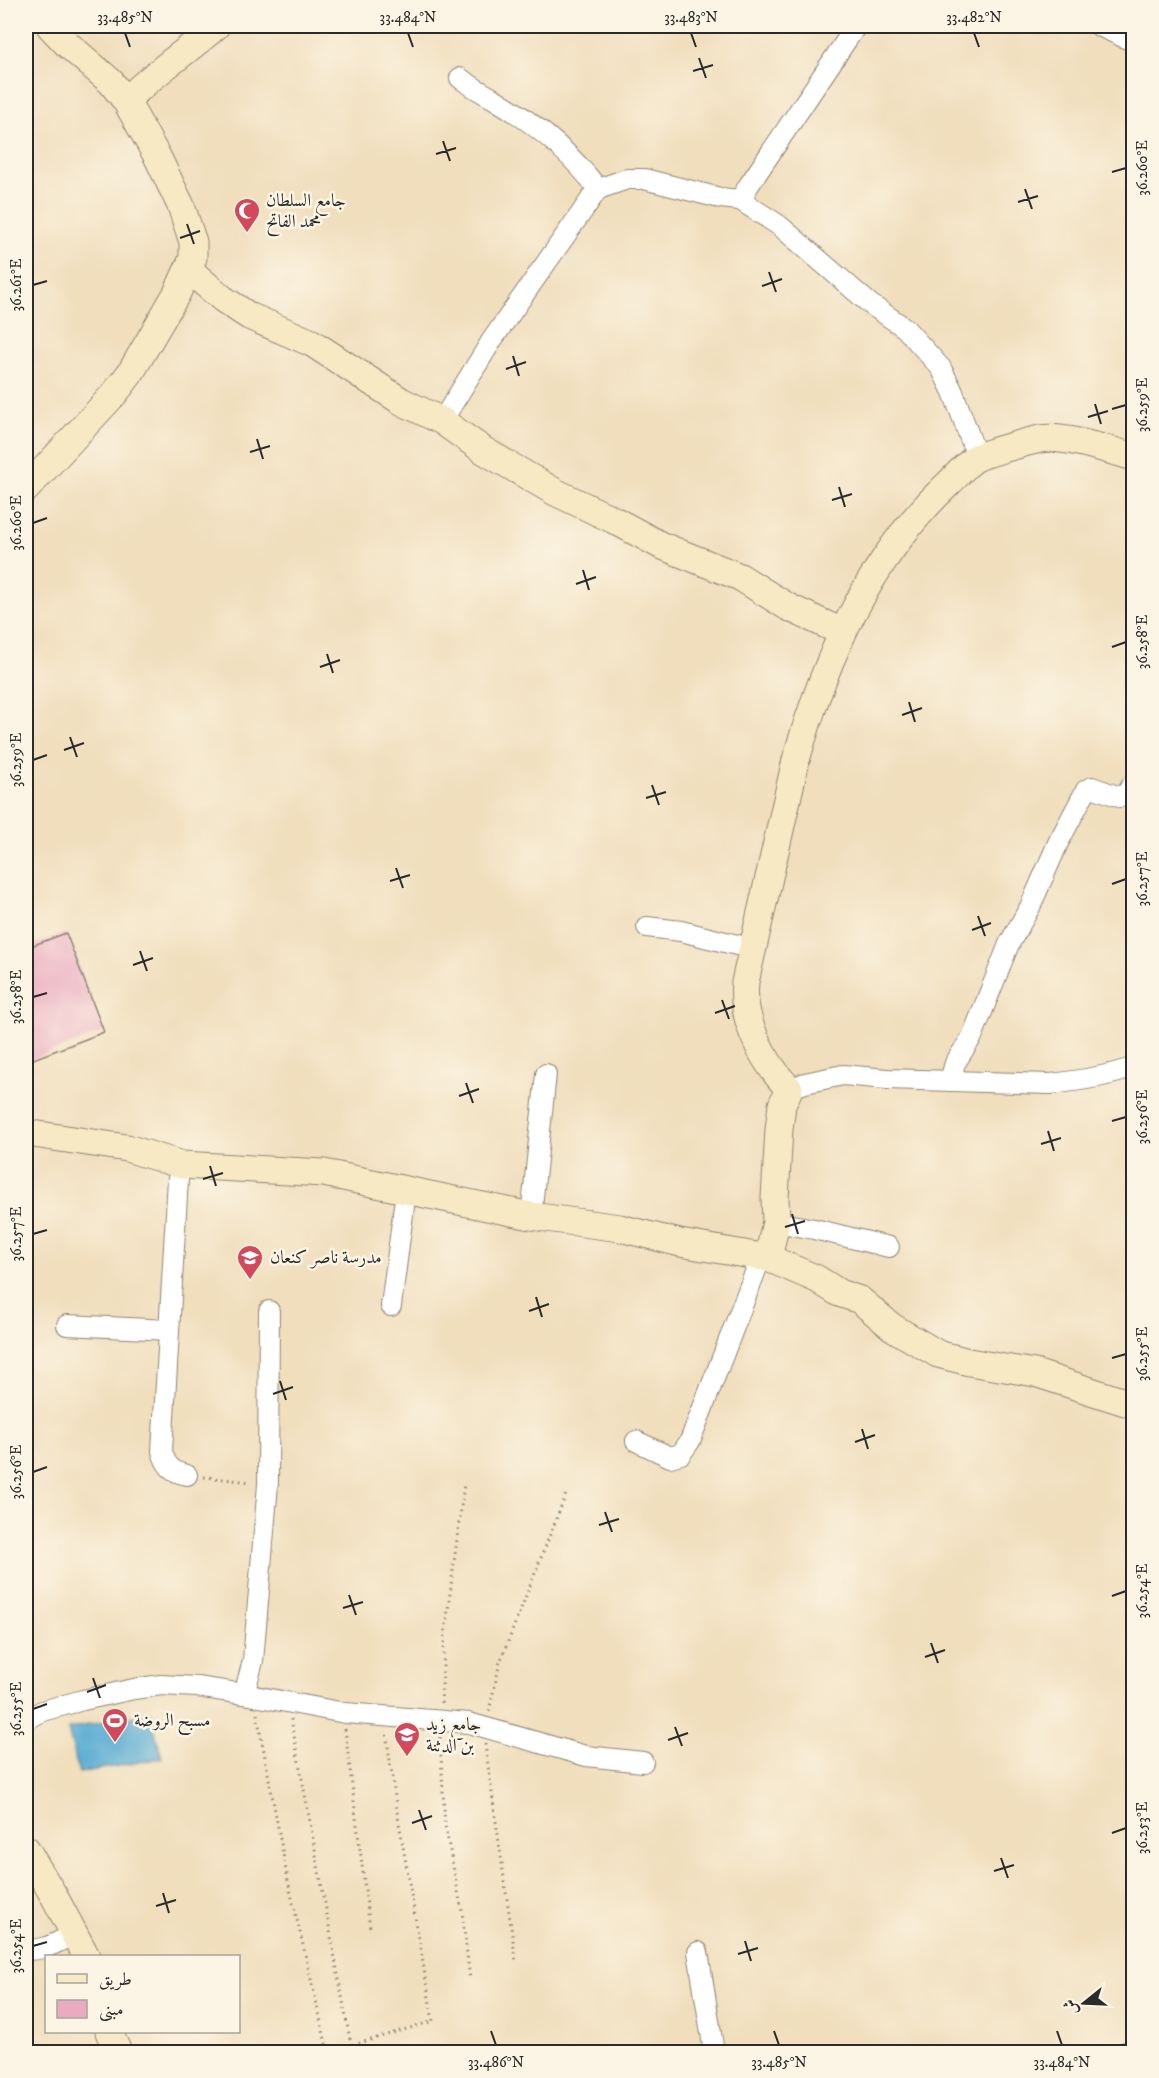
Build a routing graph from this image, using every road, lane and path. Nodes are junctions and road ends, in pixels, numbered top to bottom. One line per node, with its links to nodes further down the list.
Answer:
1 (50, 26): 7 (street)
2 (216, 26): 7 (street)
3 (856, 26): 9 (street)
4 (1099, 26): 5 (street)
5 (1134, 42)
6 (460, 78): 8 (street)
7 (126, 101): 10 (street)
8 (598, 189): 9 (street); 11 (street)
9 (740, 200): 12 (street)
10 (189, 270): 11 (street); 14 (street)
11 (442, 421): 15 (street)
12 (977, 457): 13 (street); 15 (street)
13 (1134, 457)
14 (26, 489)
15 (842, 632): 18 (street)
16 (1134, 782): 21 (street)
17 (647, 927): 18 (street)
18 (753, 949): 22 (street)
19 (1134, 1067): 21 (street)
20 (546, 1074): 26 (street)
21 (950, 1081): 22 (street)
22 (789, 1089): 27 (street)
23 (26, 1133): 24 (street)
24 (182, 1165): 25 (street); 33 (street)
25 (406, 1191): 26 (street); 30 (street)
26 (531, 1216): 29 (street)
27 (776, 1222): 28 (street); 29 (street)
28 (889, 1246)
29 (765, 1257): 34 (street); 35 (street)
30 (391, 1306)
31 (268, 1311): 37 (street)
32 (67, 1325): 33 (street)
33 (169, 1330): 36 (street)
34 (1134, 1405)
35 (636, 1442)
36 (187, 1475): 37 (path)
37 (268, 1484): 40 (street)
38 (464, 1484): 45 (path)
39 (566, 1494): 46 (path)
40 (250, 1695): 41 (street); 44 (street); 63 (path)
41 (292, 1702): 42 (street); 59 (path)
42 (345, 1713): 43 (street); 50 (path)
43 (386, 1715): 45 (street); 59 (path)
44 (26, 1720)
45 (440, 1722): 46 (street); 56 (path)
46 (485, 1727): 47 (street); 55 (path)
47 (643, 1762)
48 (26, 1849): 54 (street)
49 (26, 1871): 51 (street)
50 (370, 1929)
51 (68, 1948): 52 (street)
52 (26, 1950)
53 (698, 1952): 64 (street)
54 (85, 1955)
55 (516, 1962)
56 (470, 1980)
57 (110, 2033): 61 (street)
58 (122, 2033): 62 (street)
59 (351, 2045): 63 (path)
60 (1134, 2050): 65 (street)
61 (118, 2052)
62 (131, 2052)
63 (329, 2052)
64 (714, 2052)
65 (1126, 2052)

